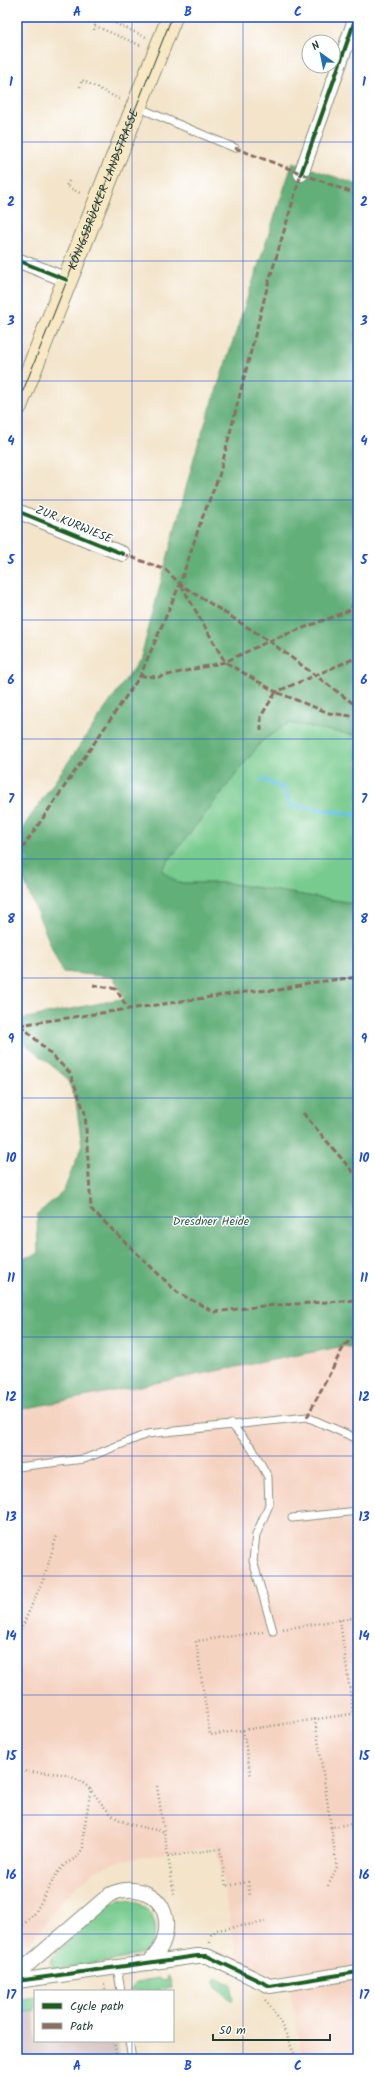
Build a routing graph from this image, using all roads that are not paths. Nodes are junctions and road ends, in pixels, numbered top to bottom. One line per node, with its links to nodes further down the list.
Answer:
1 (172, 17): 3 (main road, KÖNIGSBRÜCKER LANDSTRASSE)
2 (356, 17): 5 (street)
3 (136, 107): 4 (lane); 7 (main road, KÖNIGSBRÜCKER LANDSTRASSE)
4 (235, 148)
5 (301, 174)
6 (17, 260): 7 (street)
7 (67, 280): 8 (main road, KÖNIGSBRÜCKER LANDSTRASSE)
8 (17, 406)
9 (17, 511): 10 (street, ZUR KURWIESE)
10 (123, 554)
11 (231, 1424): 12 (lane); 13 (lane); 16 (lane)
12 (358, 1439)
13 (17, 1467)
14 (358, 1511): 15 (lane)
15 (292, 1518)
16 (272, 1630)
17 (149, 1962): 18 (street); 19 (street); 20 (street)
18 (117, 1967): 21 (street); 22 (lane)
19 (358, 1972)
20 (17, 1974)
21 (17, 1981)
22 (120, 1990)
23 (129, 2042): 24 (lane)
24 (132, 2059)

